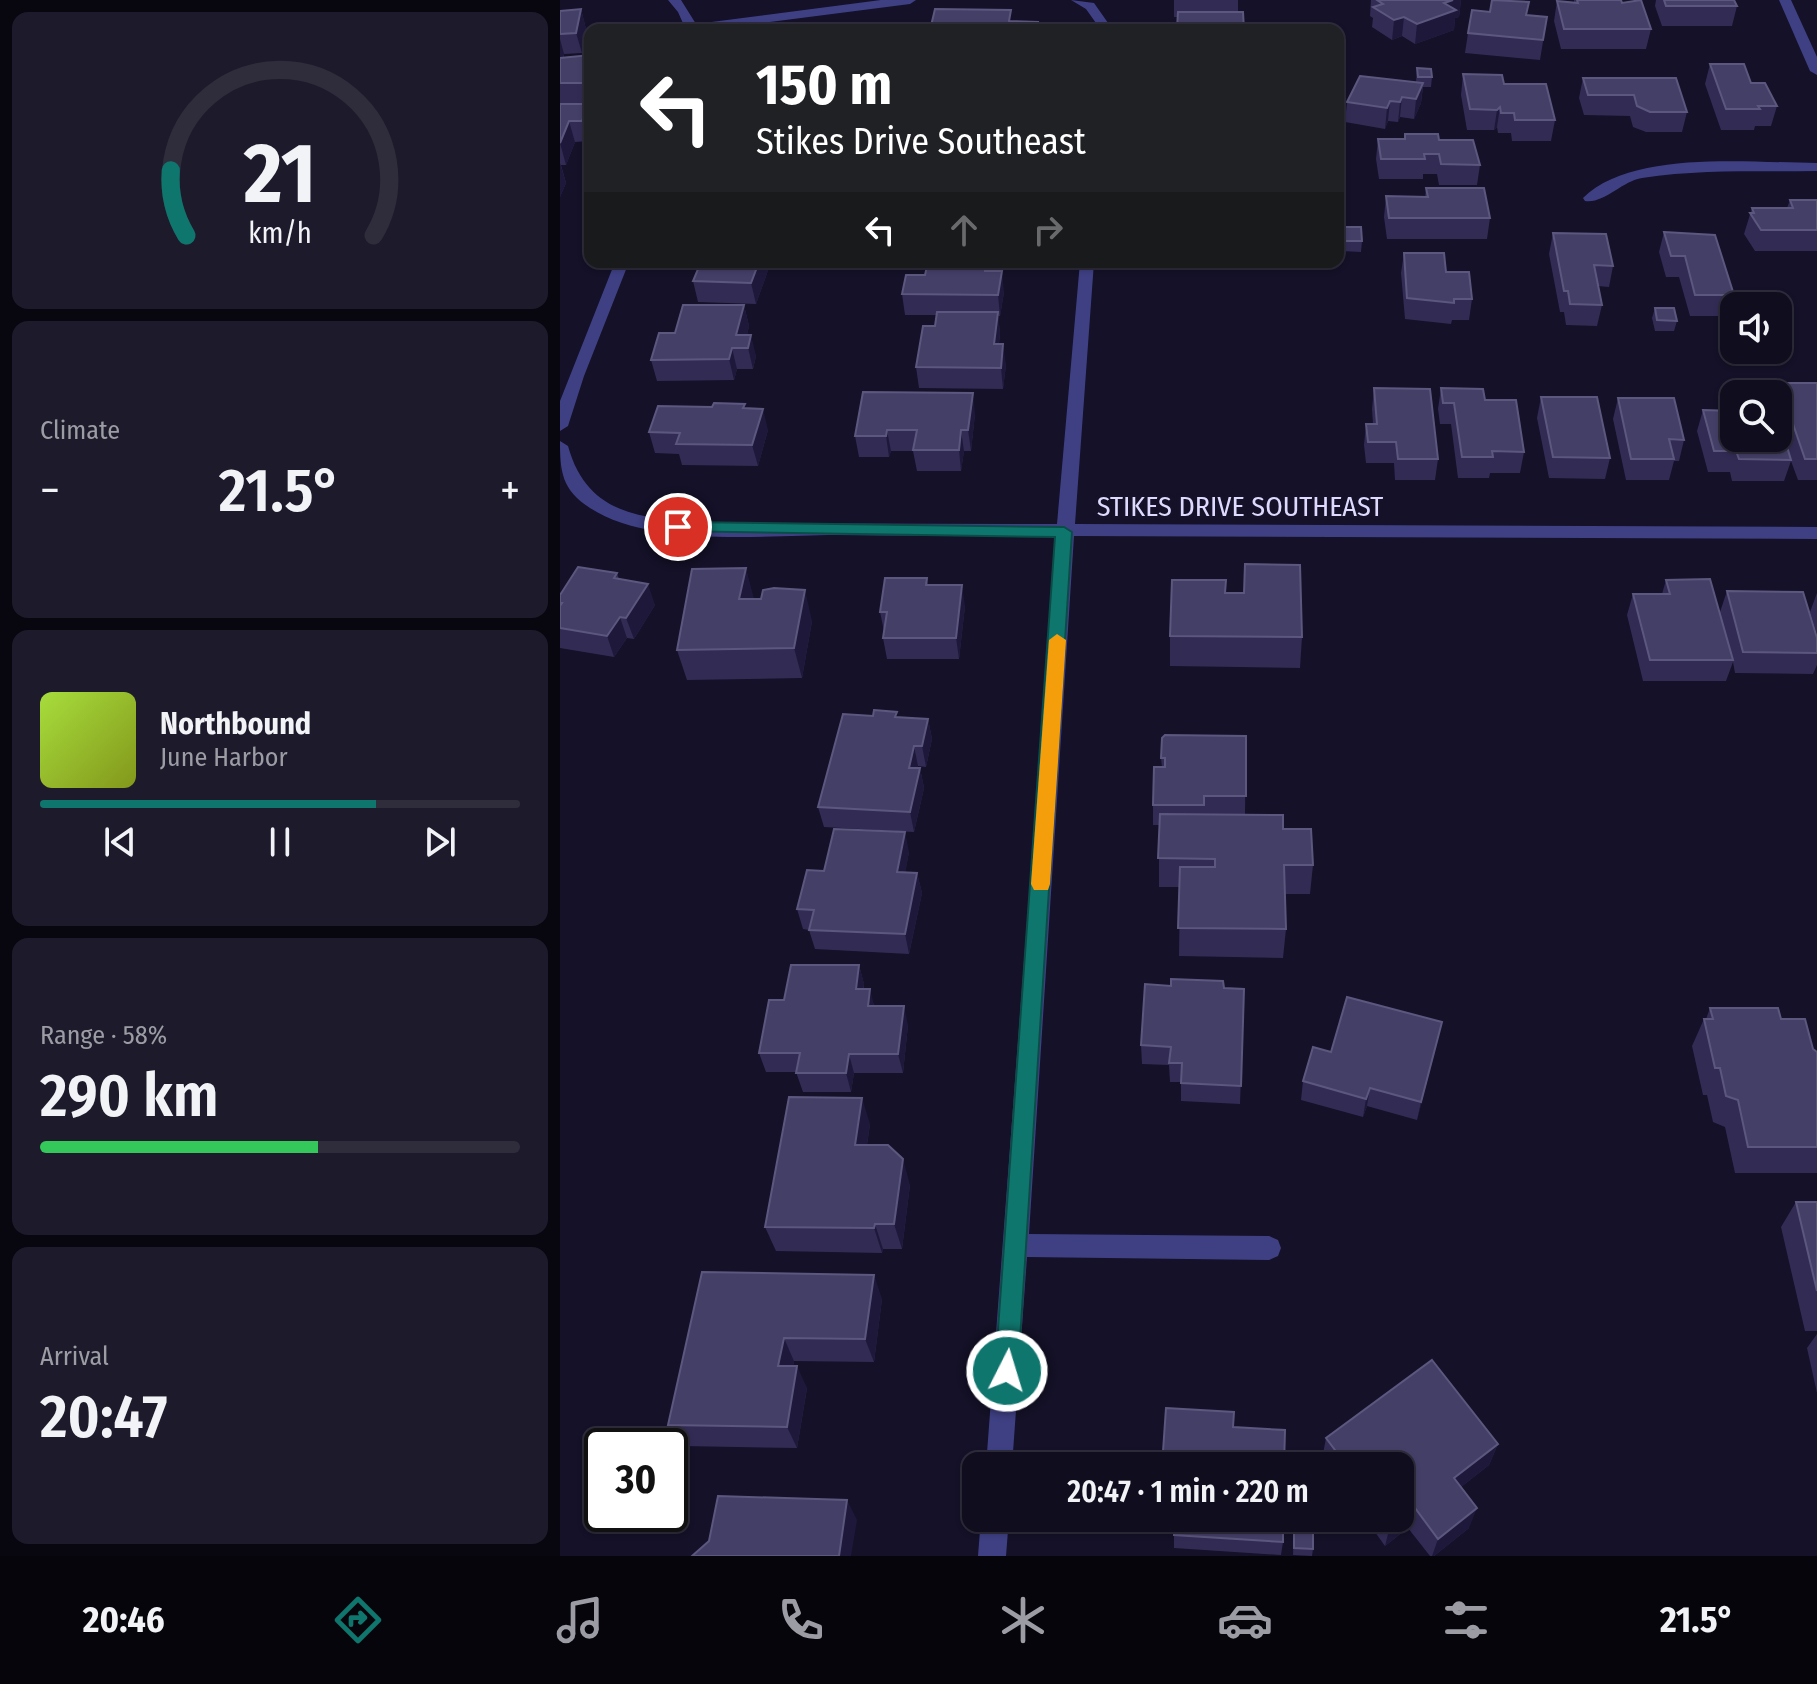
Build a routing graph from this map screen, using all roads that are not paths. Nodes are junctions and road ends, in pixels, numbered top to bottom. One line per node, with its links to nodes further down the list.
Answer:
1 (674, 0): 6 (street)
2 (910, 0): 5 (street)
3 (1077, 0): 8 (street)
4 (1785, 0): 9 (street)
5 (882, 2): 7 (street)
6 (689, 24)
7 (727, 24)
8 (1105, 24)
9 (1817, 71)
10 (1817, 167): 11 (street)
11 (1590, 198)
12 (620, 268): 14 (street)
13 (1086, 268): 16 (street)
14 (560, 426)
15 (560, 446): 16 (street, STIKES DRIVE SOUTHEAST)
16 (1064, 532): 17 (street, STIKES DRIVE SOUTHEAST); 18 (street)
17 (1817, 533)
18 (1017, 1245): 19 (street); 20 (street)
19 (1269, 1248)
20 (1000, 1452)
21 (994, 1532): 22 (street)
22 (992, 1556)

